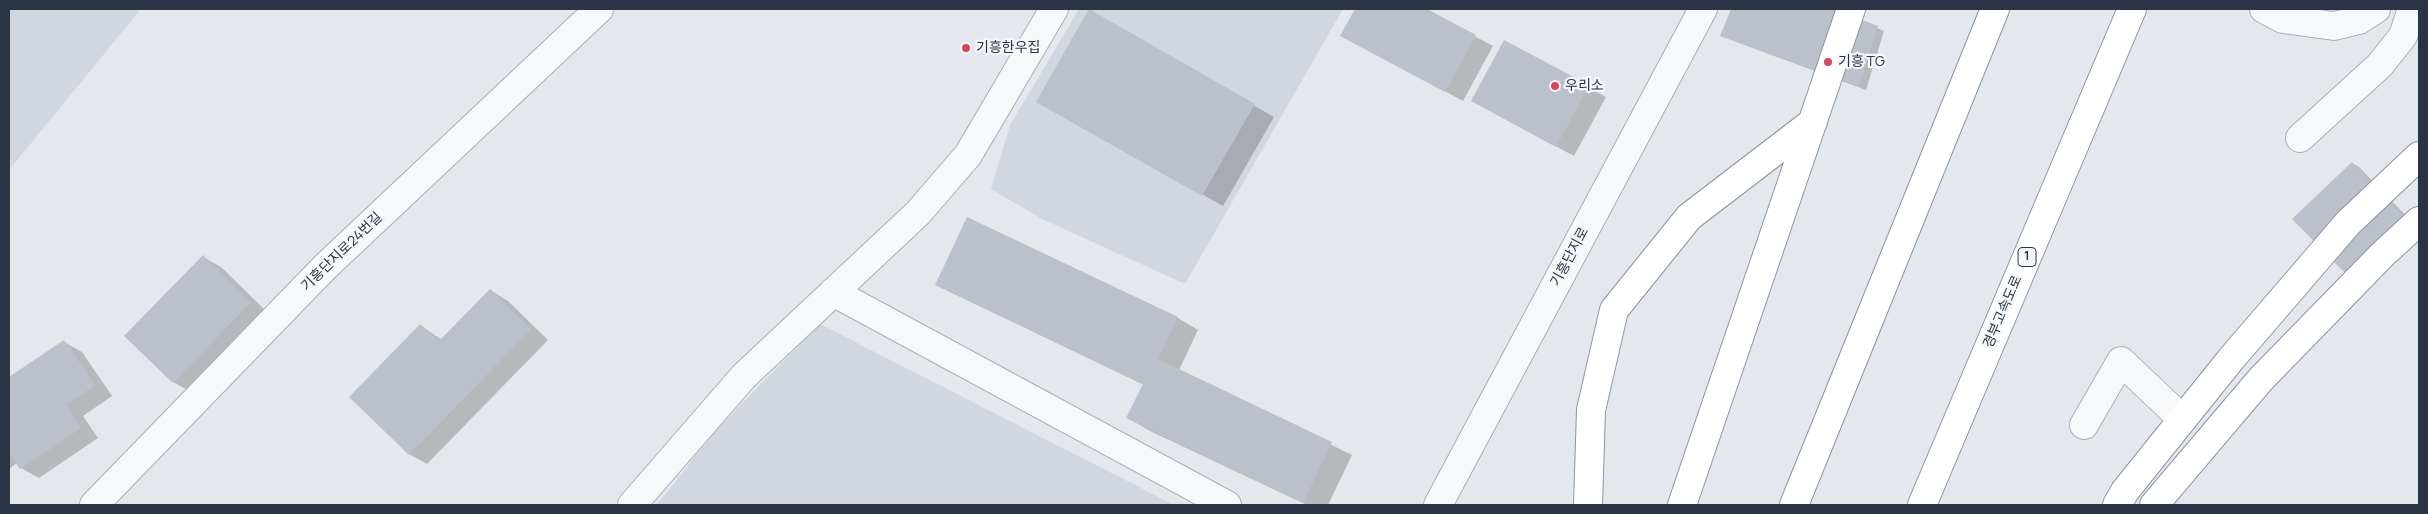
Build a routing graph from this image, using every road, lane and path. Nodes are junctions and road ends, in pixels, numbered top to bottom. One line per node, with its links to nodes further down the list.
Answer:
1 (598, 9): 17 (street, 기흥단지로24번길)
2 (1054, 9): 14 (street)
3 (1703, 9): 20 (street, 기흥단지로)
4 (1851, 9): 10 (highway)
5 (1995, 9): 23 (highway)
6 (2132, 9): 24 (highway, 경부고속도로 / 1)
7 (2264, 9): 8 (street)
8 (2376, 9)
9 (2412, 9): 11 (street)
10 (1813, 122): 21 (highway); 22 (highway)
11 (2300, 138)
12 (2419, 156): 15 (highway)
13 (2419, 221): 26 (highway)
14 (833, 292): 18 (street); 19 (street)
15 (2182, 419): 16 (street); 25 (highway)
16 (2084, 425)
17 (94, 505)
18 (632, 505)
19 (1227, 505)
20 (1438, 505)
21 (1588, 505)
22 (1682, 505)
23 (1794, 505)
24 (1922, 505)
25 (2117, 505)
26 (2154, 505)

